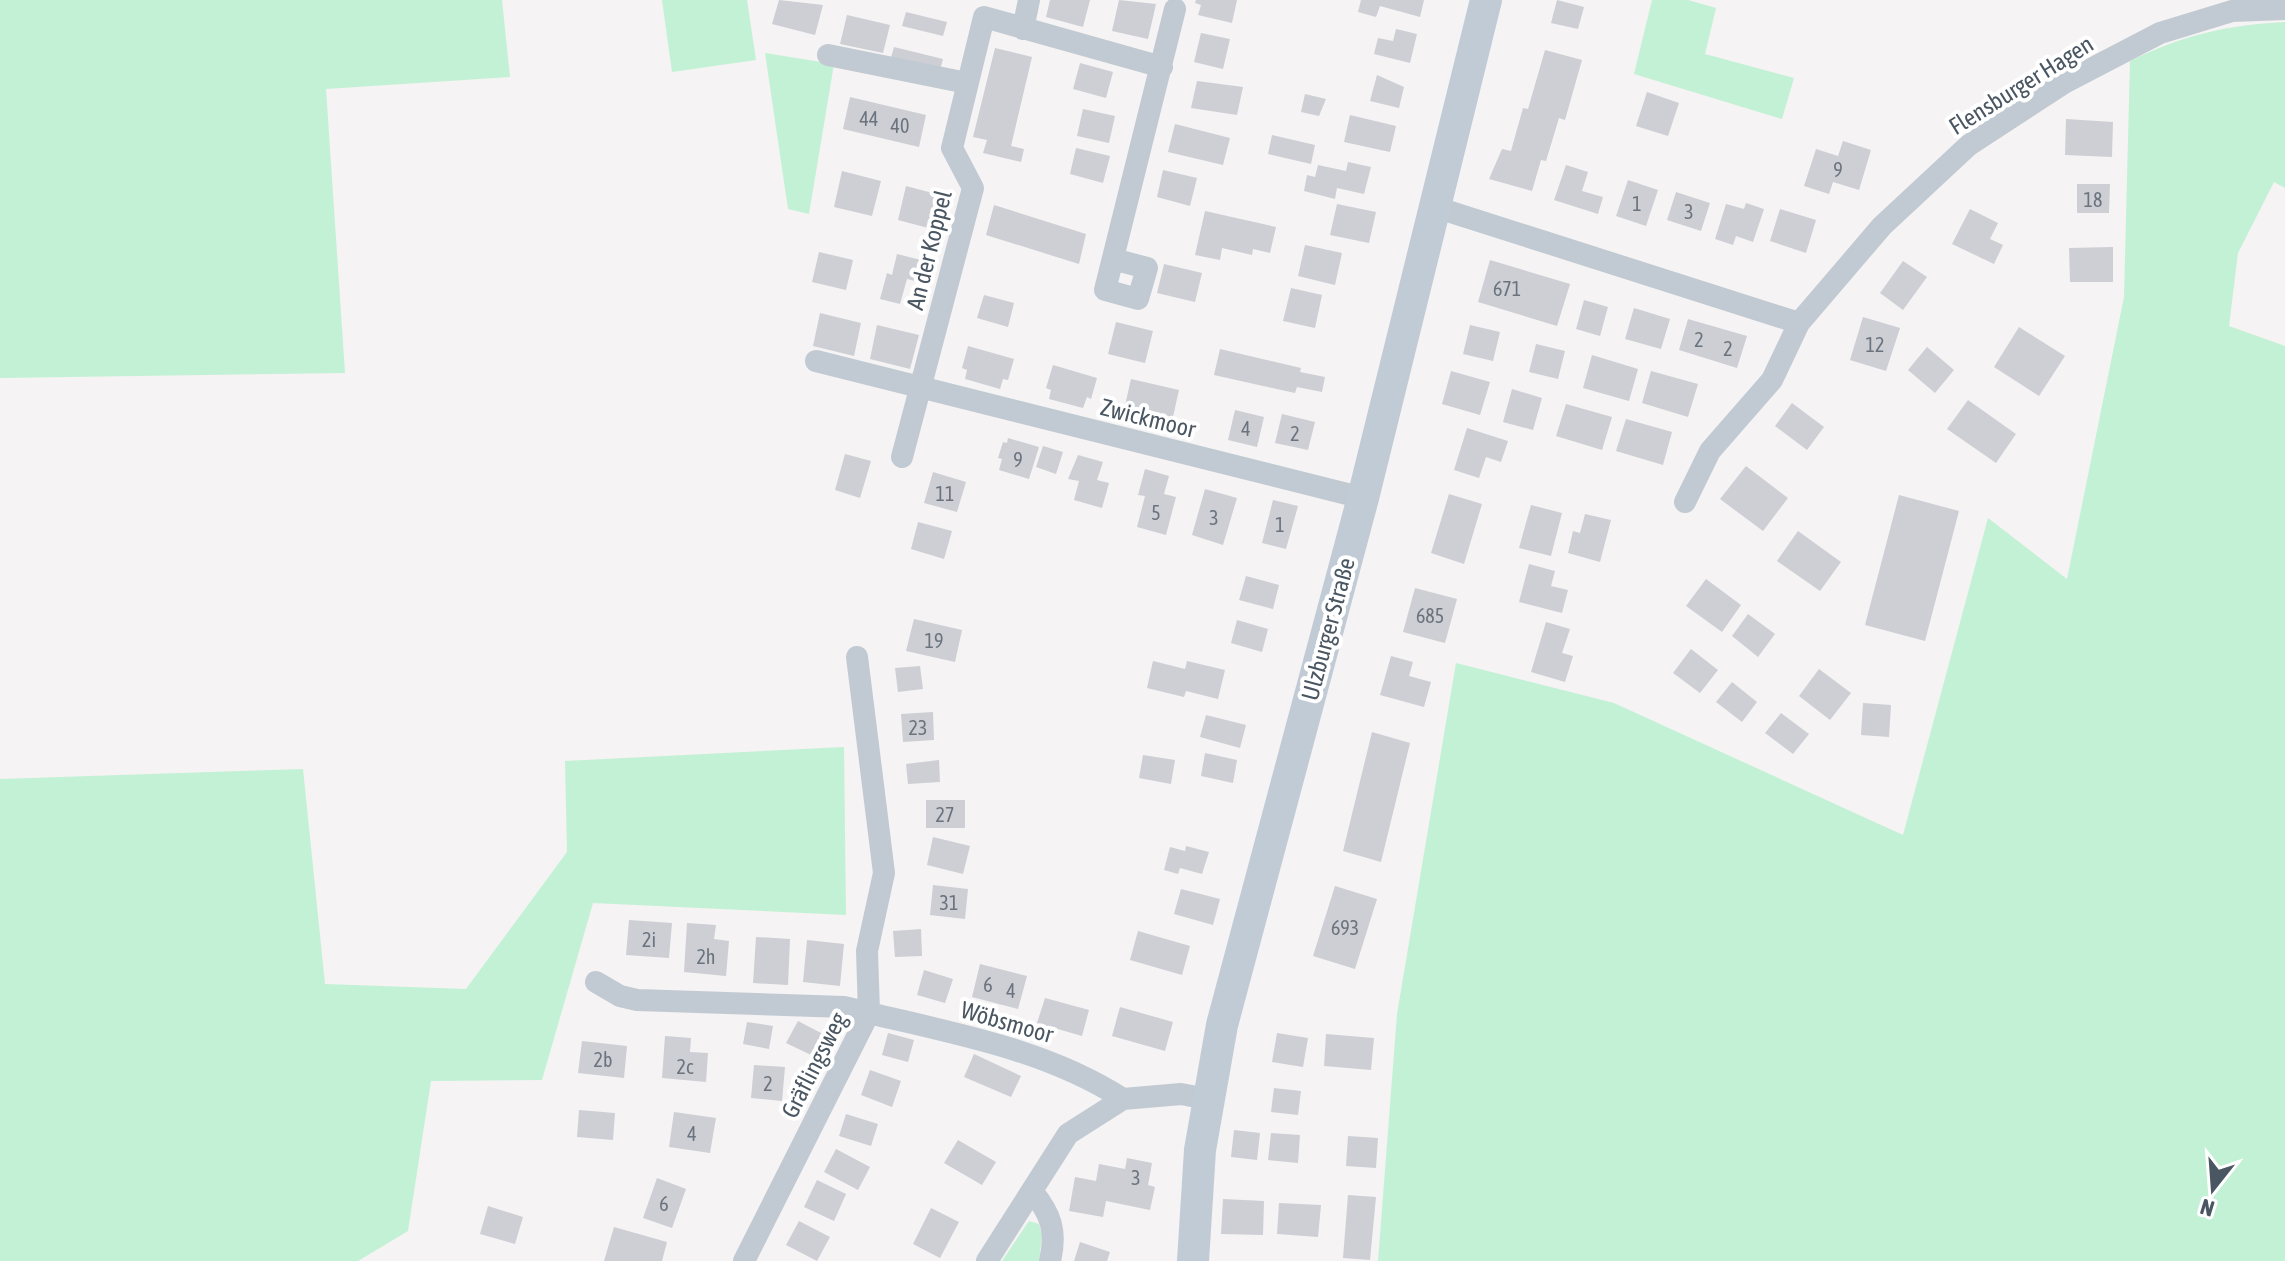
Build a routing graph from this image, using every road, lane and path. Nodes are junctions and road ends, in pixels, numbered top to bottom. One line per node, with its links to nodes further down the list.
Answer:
1 (1029, 0): 5 (street)
2 (1486, 0): 9 (main road, Ulzburger Straße)
3 (1175, 9): 7 (street)
4 (2285, 9): 11 (street, Flensburger Hagen)
5 (1023, 29): 7 (street, An der Koppel); 8 (street, An der Koppel)
6 (828, 55): 8 (street)
7 (1162, 67): 10 (street)
8 (967, 83): 13 (street, An der Koppel)
9 (1435, 207): 11 (street); 15 (main road, Ulzburger Straße)
10 (1113, 259)
11 (1799, 323): 16 (street, Flensburger Hagen)
12 (816, 361): 13 (street, Zwickmoor)
13 (920, 387): 14 (street); 15 (street, Zwickmoor)
14 (902, 457)
15 (1363, 498): 21 (main road, Ulzburger Straße)
16 (1685, 502)
17 (857, 657): 19 (street)
18 (596, 982): 19 (street, Gräflingsweg)
19 (869, 1013): 20 (street, Wöbsmoor); 23 (street, Gräflingsweg)
20 (1123, 1099): 21 (street); 22 (street)
21 (1207, 1099): 26 (main road, Ulzburger Straße)
22 (1032, 1191): 24 (street); 25 (street)
23 (744, 1261)
24 (987, 1261)
25 (1050, 1261)
26 (1193, 1261)

